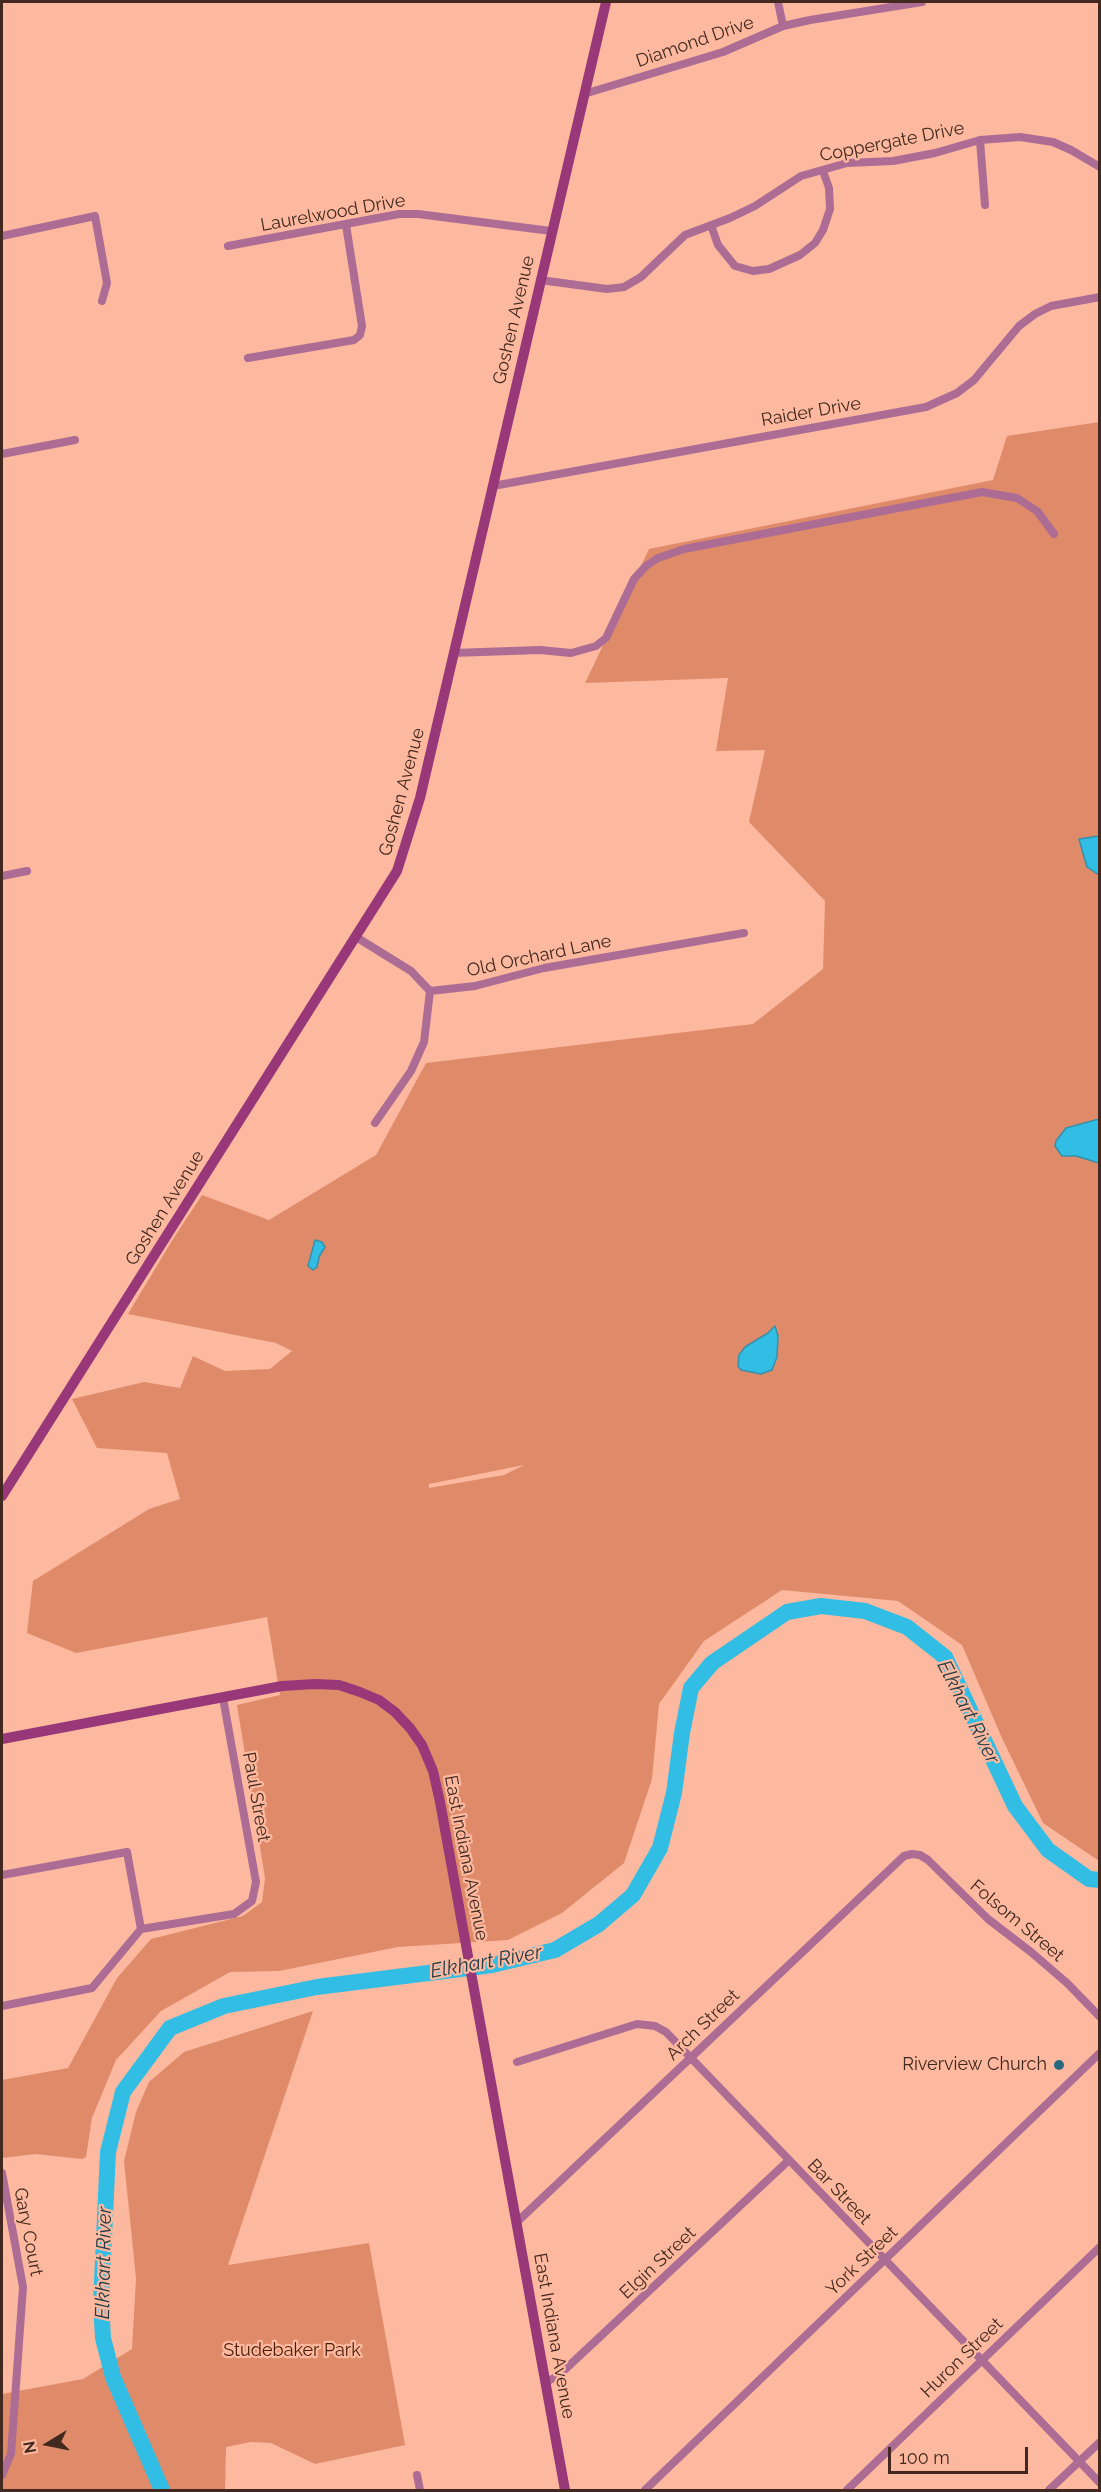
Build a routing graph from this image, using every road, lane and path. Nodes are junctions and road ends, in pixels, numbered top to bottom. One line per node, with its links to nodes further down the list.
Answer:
1 (606, 2): 5 (street, Goshen Avenue)
2 (778, 2): 4 (street)
3 (922, 2): 4 (street, Diamond Drive)
4 (783, 26): 5 (street, Diamond Drive)
5 (585, 94): 12 (street, Goshen Avenue)
6 (980, 140): 7 (street, Coppergate Drive); 8 (street, Coppergate Drive); 9 (street)
7 (1099, 165)
8 (823, 171): 11 (street, Coppergate Drive); 11 (street)
9 (985, 205)
10 (346, 225): 12 (street, Laurelwood Drive); 14 (street, Laurelwood Drive); 18 (street)
11 (711, 225): 15 (street, Coppergate Drive)
12 (551, 231): 15 (street, Goshen Avenue)
13 (2, 236): 17 (street)
14 (228, 246)
15 (540, 280): 21 (street, Goshen Avenue)
16 (1100, 297): 21 (street, Raider Drive)
17 (102, 301)
18 (248, 358)
19 (75, 440): 20 (street)
20 (2, 454)
21 (493, 486): 23 (street, Goshen Avenue)
22 (1054, 534): 23 (street)
23 (453, 653): 27 (street, Goshen Avenue)
24 (27, 871): 25 (street)
25 (2, 876)
26 (744, 933): 28 (street, Old Orchard Lane)
27 (356, 937): 28 (street); 30 (street, Goshen Avenue)
28 (430, 991): 29 (street)
29 (375, 1123)
30 (2, 1496)
31 (223, 1698): 32 (street, East Indiana Avenue); 35 (street, Paul Street); 44 (street, East Indiana Avenue)
32 (2, 1739)
33 (912, 1854): 37 (street, Folsom Street); 39 (street, Arch Street)
34 (2, 1875): 35 (street)
35 (141, 1929): 36 (street)
36 (2, 2006)
37 (1100, 2016)
38 (1100, 2053): 46 (street, York Street)
39 (691, 2057): 40 (street, Bar Street); 41 (street, Bar Street); 44 (street, Arch Street)
40 (517, 2062)
41 (788, 2161): 46 (street, Bar Street); 48 (street, Elgin Street)
42 (2, 2173): 43 (street, Gary Court)
43 (5, 2215): 51 (street, Gary Court)
44 (517, 2222): 48 (street, East Indiana Avenue)
45 (1100, 2247): 47 (street, Huron Street)
46 (885, 2261): 47 (street, Bar Street); 56 (street, York Street)
47 (981, 2361): 50 (street, Bar Street); 57 (street, Huron Street)
48 (546, 2382): 55 (street, East Indiana Avenue)
49 (1100, 2442): 50 (street)
50 (1079, 2462): 53 (street, Bar Street); 58 (street)
51 (2, 2475)
52 (417, 2475): 54 (street)
53 (1100, 2483)
54 (420, 2490)
55 (565, 2490)
56 (645, 2490)
57 (847, 2490)
58 (1049, 2490)

